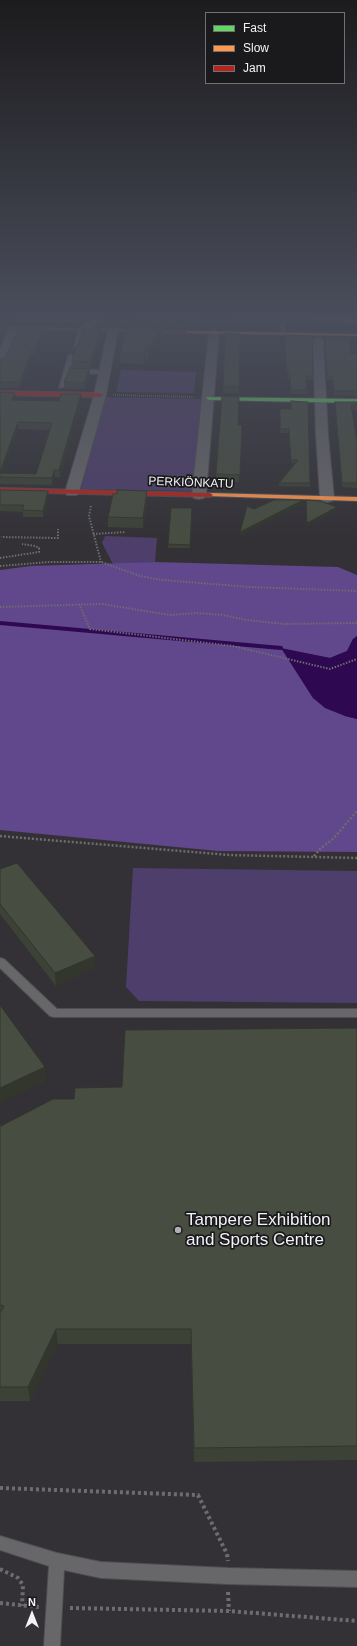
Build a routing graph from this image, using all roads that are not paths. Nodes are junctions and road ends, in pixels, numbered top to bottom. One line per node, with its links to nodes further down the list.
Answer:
1 (0, 393): 4 (street)
2 (209, 393): 5 (street)
3 (321, 393): 6 (street)
4 (100, 395): 9 (street)
5 (209, 398): 6 (street); 10 (street)
6 (321, 400): 7 (street); 11 (street)
7 (357, 401)
8 (0, 490): 9 (street, PERKIÖNKATU)
9 (72, 492): 10 (street, PERKIÖNKATU)
10 (199, 495): 11 (street, PERKIÖNKATU)
11 (327, 498): 12 (street, PERKIÖNKATU)
12 (357, 499)
13 (0, 962): 14 (lane)
14 (357, 1012)
15 (0, 1543): 16 (lane)
16 (57, 1561): 17 (lane); 18 (lane)
17 (357, 1579)
18 (52, 1646)

